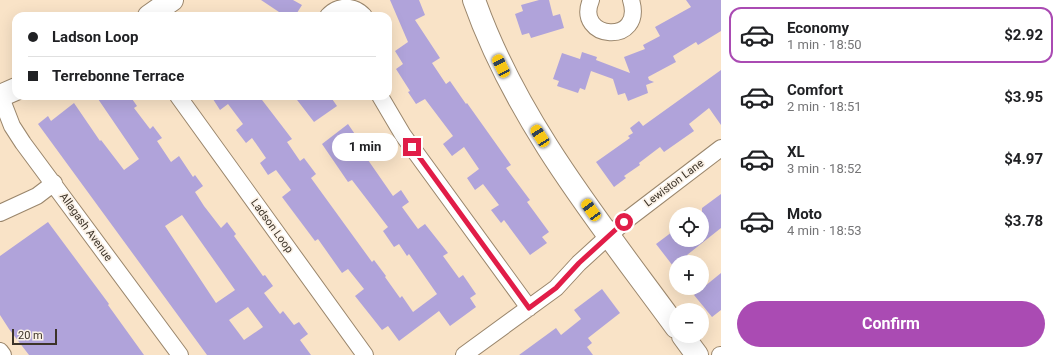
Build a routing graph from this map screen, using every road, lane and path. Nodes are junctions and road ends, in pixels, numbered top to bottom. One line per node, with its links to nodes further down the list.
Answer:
1 (172, 0): 5 (street)
2 (474, 0): 15 (street)
3 (591, 0): 4 (street)
4 (631, 0)
5 (155, 12)
6 (333, 12): 7 (street)
7 (359, 12)
8 (12, 90): 9 (street)
9 (0, 95): 13 (street, Allagash Avenue)
10 (181, 100): 22 (street, Ladson Loop)
11 (382, 100): 16 (street)
12 (721, 148): 15 (street, Lewiston Lane)
13 (54, 183): 14 (street); 21 (street, Allagash Avenue)
14 (0, 213)
15 (610, 236): 16 (street); 17 (street)
16 (529, 308): 23 (street)
17 (669, 317)
18 (688, 343): 24 (street)
19 (0, 351): 20 (street)
20 (3, 355)
21 (180, 355)
22 (365, 355)
23 (464, 355)
24 (696, 355)

